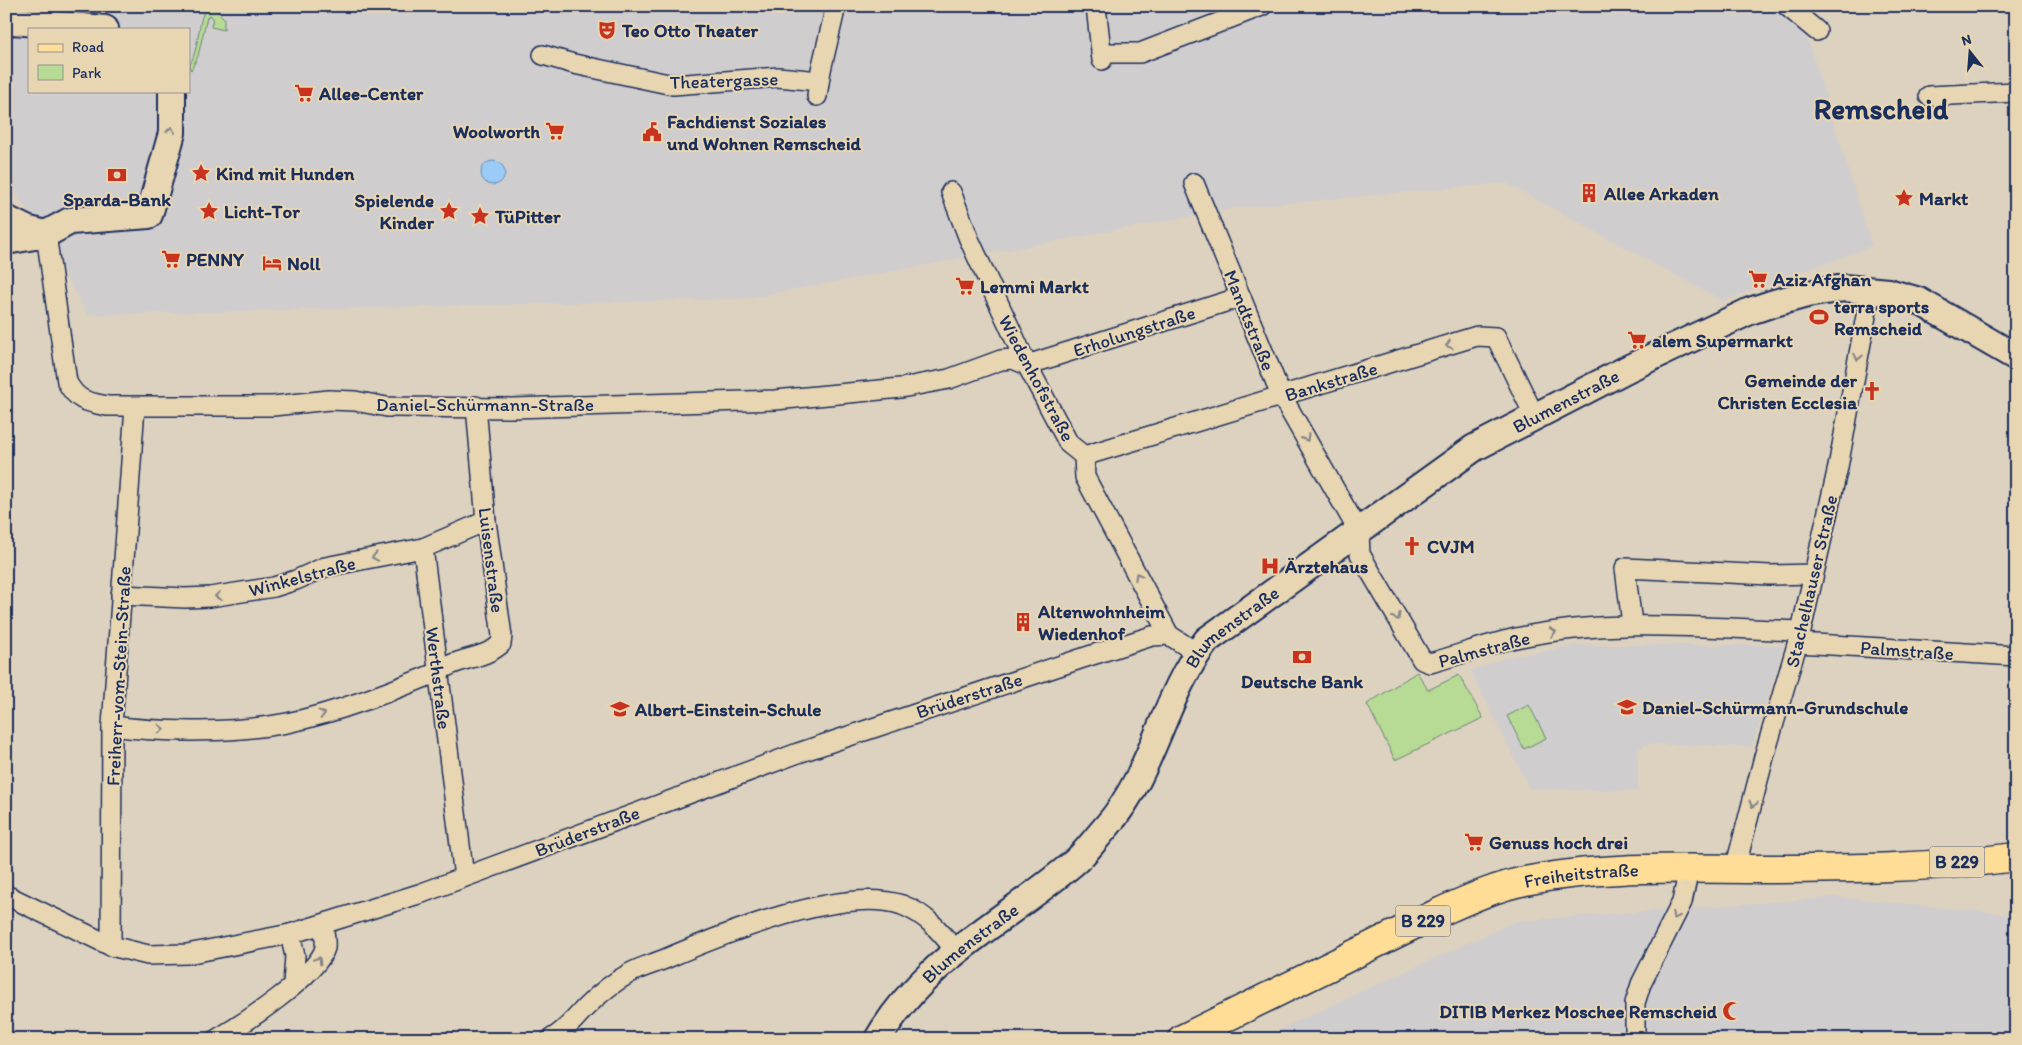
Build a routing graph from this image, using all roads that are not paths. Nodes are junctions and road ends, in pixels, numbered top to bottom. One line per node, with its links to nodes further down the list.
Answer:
1 (836, 6): 8 (street, Theatergasse)
2 (1096, 6): 3 (street)
3 (1262, 6)
4 (1787, 6): 7 (street)
5 (8, 21): 6 (street)
6 (93, 28)
7 (1817, 32)
8 (543, 55)
9 (172, 92): 15 (street, one-way to 9)
10 (2016, 92): 11 (street)
11 (1929, 96)
12 (1194, 183): 18 (street, Mandtstraße)
13 (951, 192): 20 (street, Wiedenhofstraße)
14 (6, 219): 15 (street)
15 (46, 234): 16 (street); 23 (street, Daniel-Schürmann-Straße)
16 (6, 241)
17 (1871, 289): 19 (street); 24 (street, Blumenstraße); 29 (street, Stachelhauser Straße, one-way to 29)
18 (1241, 297): 20 (street, Erholungstraße); 21 (street, Mandtstraße)
19 (2016, 358)
20 (1027, 365): 22 (street, Daniel-Schürmann-Straße); 25 (street, Wiedenhofstraße)
21 (1281, 395): 24 (street, Bankstraße, one-way to 21); 25 (street, Bankstraße); 27 (street, Mandtstraße, one-way to 27)
22 (476, 406): 23 (street, Daniel-Schürmann-Straße); 26 (street, Luisenstraße)
23 (135, 407): 30 (street, Freiherr-vom-Stein-Straße)
24 (1534, 415): 27 (street, Blumenstraße)
25 (1084, 456): 32 (street, Wiedenhofstraße, one-way to 25)
26 (486, 521): 28 (street); 36 (street, Luisenstraße)
27 (1359, 532): 31 (street, Palmstraße, one-way to 31); 34 (street, Blumenstraße)
28 (423, 548): 30 (street, Winkelstraße, one-way to 30); 36 (street, Werthstraße)
29 (1813, 574): 31 (street); 33 (street, Stachelhauser Straße)
30 (121, 595): 37 (street, Freiherr-vom-Stein-Straße)
31 (1632, 624): 33 (street, Palmstraße)
32 (1169, 635): 34 (street, Wiedenhofstraße); 41 (street, Brüderstraße)
33 (1800, 637): 35 (street, Palmstraße); 40 (street, Stachelhauser Straße, one-way to 40)
34 (1197, 653): 46 (street, Blumenstraße)
35 (2016, 656)
36 (438, 672): 37 (street, one-way to 36); 41 (street, Werthstraße)
37 (112, 726): 45 (street, Freiherr-vom-Stein-Straße)
38 (2016, 857): 40 (main road, Freiheitstraße / B 229)
39 (1688, 869): 40 (main road, Freiheitstraße / B 229); 51 (main road, Freiheitstraße / B 229); 52 (street, one-way to 52)
40 (1735, 869)
41 (464, 876): 43 (street, Brüderstraße)
42 (6, 895): 45 (street, Brüderstraße)
43 (323, 925): 44 (street, Brüderstraße); 47 (street, one-way to 43)
44 (290, 934): 45 (street, Brüderstraße); 47 (street)
45 (111, 946)
46 (956, 951): 49 (street); 50 (street, Blumenstraße)
47 (293, 985): 48 (street)
48 (217, 1039)
49 (551, 1039)
50 (878, 1039)
51 (1182, 1039)
52 (1635, 1039)

